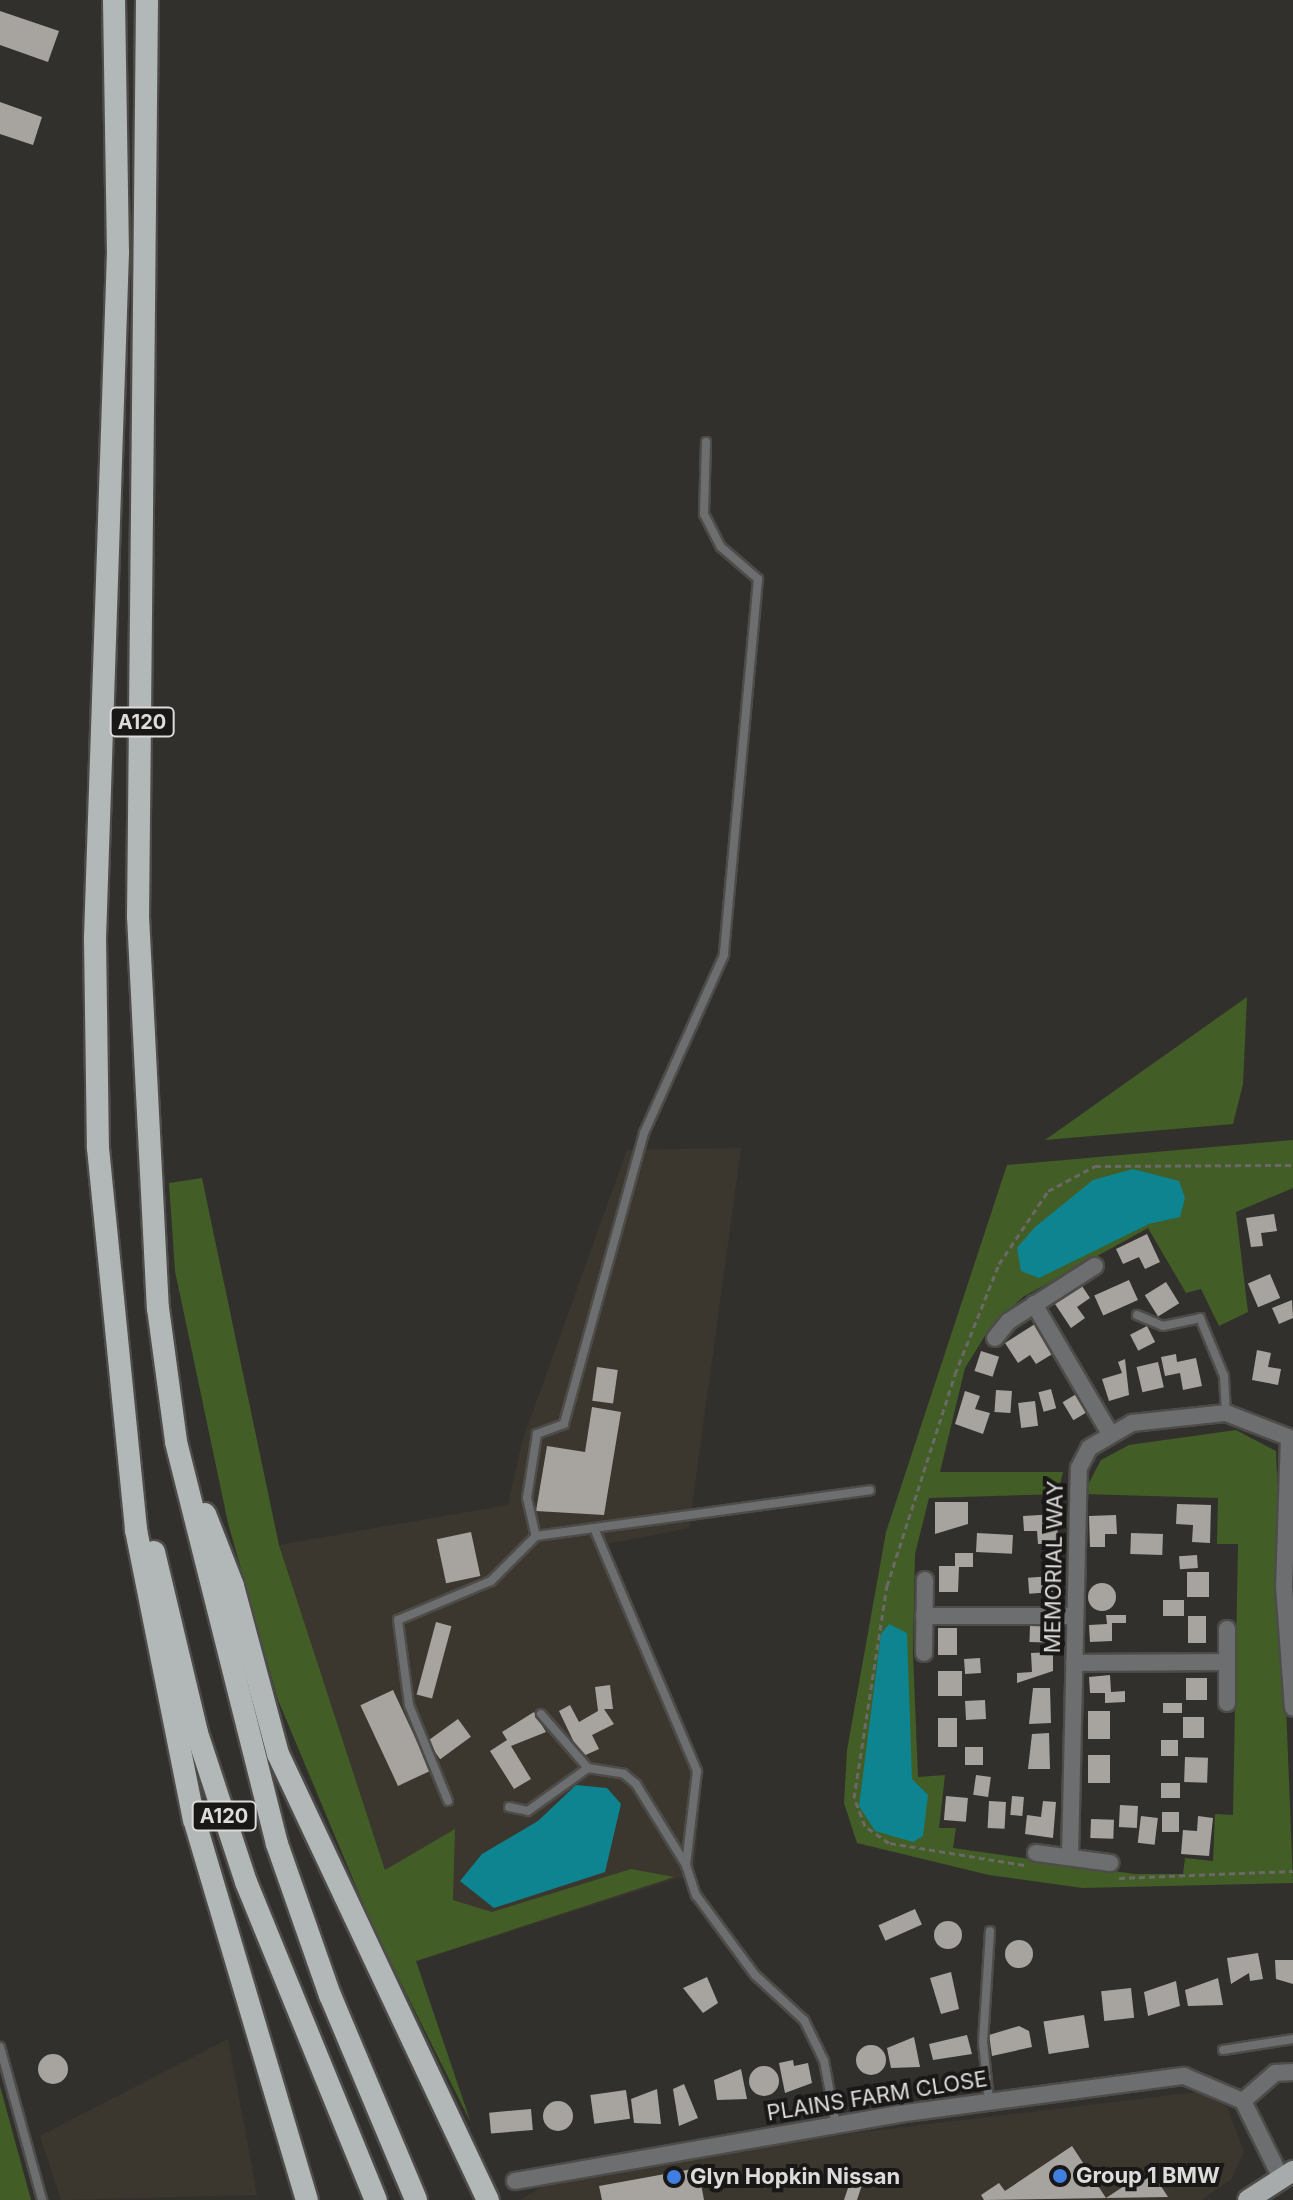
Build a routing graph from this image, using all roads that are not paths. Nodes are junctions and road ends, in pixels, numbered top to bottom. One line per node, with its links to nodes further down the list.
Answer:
1 (114, 0): 9 (highway, A120)
2 (147, 0): 12 (highway, A120)
3 (706, 442): 15 (lane)
4 (1095, 1266): 5 (street)
5 (1034, 1304): 7 (street); 10 (street)
6 (1137, 1315): 8 (lane)
7 (995, 1338)
8 (1226, 1413): 10 (street); 11 (street)
9 (122, 1415): 45 (highway, A120); 46 (highway, A120)
10 (1109, 1432): 18 (street, MEMORIAL WAY)
11 (1291, 1438): 23 (street)
12 (176, 1442): 47 (highway, A120); 48 (highway, A120)
13 (870, 1490): 14 (lane)
14 (596, 1533): 15 (lane); 32 (lane)
15 (536, 1536): 28 (lane)
16 (925, 1580): 17 (street)
17 (924, 1616): 18 (street); 20 (street)
18 (1073, 1616): 22 (street, MEMORIAL WAY)
19 (1227, 1629): 21 (street)
20 (924, 1653)
21 (1226, 1662): 22 (street); 24 (street)
22 (1074, 1663): 30 (street, MEMORIAL WAY)
23 (1292, 1701): 25 (street)
24 (1227, 1703)
25 (1293, 1708)
26 (541, 1714): 27 (lane)
27 (588, 1768): 29 (lane); 32 (lane)
28 (448, 1801)
29 (509, 1807)
30 (1070, 1857): 31 (street); 33 (street)
31 (1032, 1860)
32 (686, 1865): 41 (lane)
33 (1113, 1870)
34 (990, 1931): 39 (lane)
35 (1293, 2039): 37 (lane)
36 (0, 2047): 44 (lane)
37 (1223, 2050)
38 (1293, 2072): 40 (street)
39 (989, 2101): 40 (street, PLAINS FARM CLOSE); 41 (street, PLAINS FARM CLOSE)
40 (1243, 2101): 42 (street)
41 (836, 2125): 43 (street, PLAINS FARM CLOSE)
42 (1287, 2175): 49 (main road)
43 (515, 2181)
44 (42, 2200)
45 (307, 2200)
46 (376, 2200)
47 (416, 2200)
48 (488, 2200)
49 (1248, 2200)

